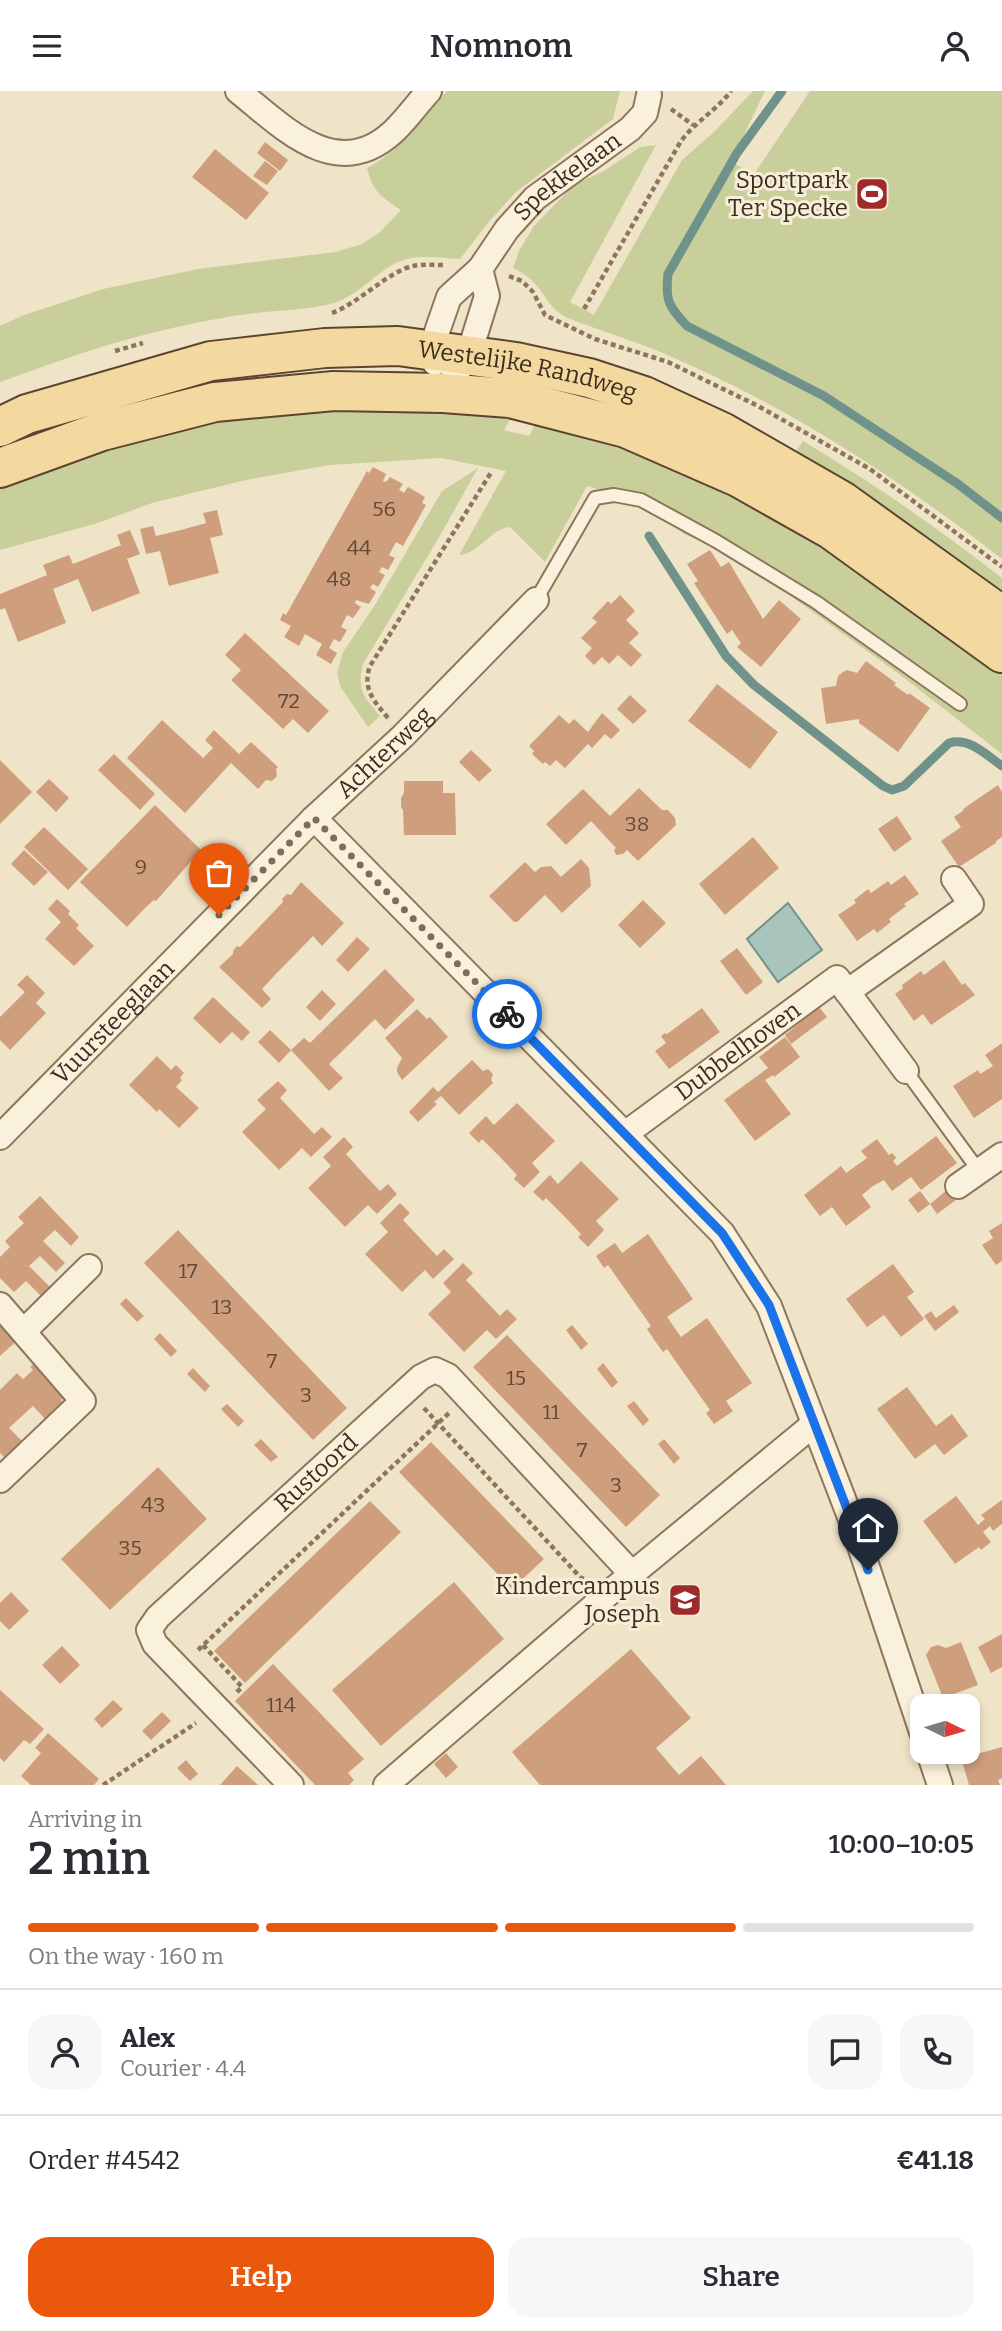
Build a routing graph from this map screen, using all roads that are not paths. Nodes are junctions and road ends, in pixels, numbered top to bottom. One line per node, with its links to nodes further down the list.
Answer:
1 (238, 91): 2 (street)
2 (429, 91)
3 (652, 92): 4 (street, Spekkelaan)
4 (480, 269): 5 (street, Spekkelaan); 6 (street)
5 (431, 349): 6 (main road, Westelijke Randweg); 7 (street); 8 (main road, Westelijke Randweg)
6 (469, 355): 7 (street); 11 (main road, Westelijke Randweg)
7 (443, 393): 9 (main road, Westelijke Randweg); 12 (main road, Westelijke Randweg)
8 (0, 427)
9 (0, 468)
10 (536, 600): 13 (lane, Achterweg); 14 (street, Achterweg)
11 (1002, 616)
12 (1002, 653)
13 (960, 704)
14 (314, 818): 18 (street); 19 (street, Vuursteeglaan)
15 (954, 879): 16 (street)
16 (847, 992): 17 (street); 18 (street, Dubbelhoven)
17 (906, 1071): 21 (lane)
18 (625, 1134): 26 (street)
19 (0, 1136)
20 (1002, 1155): 21 (street)
21 (979, 1171): 22 (street)
22 (958, 1186)
23 (89, 1266): 25 (street)
24 (0, 1305): 25 (street)
25 (24, 1331): 27 (street)
26 (814, 1424): 28 (street); 29 (street)
27 (0, 1480)
28 (623, 1581): 31 (street, Rustoord); 32 (street)
29 (910, 1697)
30 (933, 1764): 33 (street)
31 (290, 1785)
32 (386, 1785)
33 (940, 1785)

